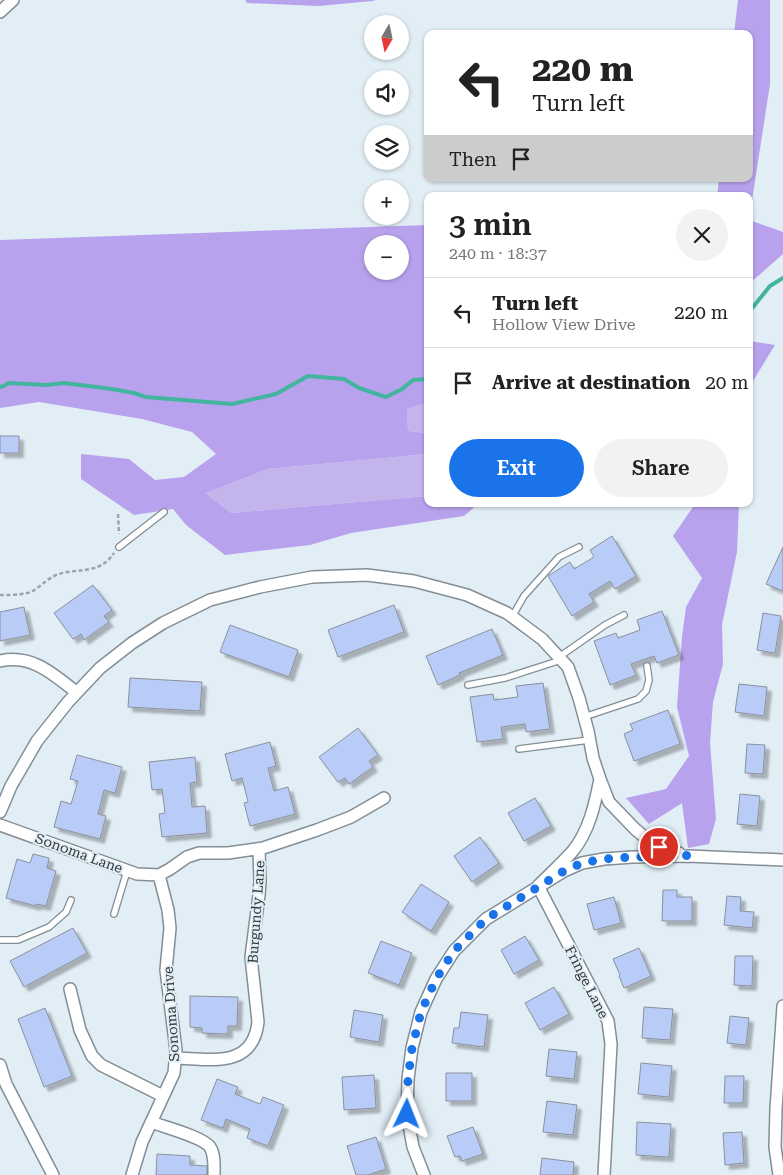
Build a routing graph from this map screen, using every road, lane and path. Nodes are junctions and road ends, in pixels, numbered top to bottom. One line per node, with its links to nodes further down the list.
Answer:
1 (13, 0): 2 (street)
2 (0, 12)
3 (164, 512): 5 (lane)
4 (118, 514): 5 (path)
5 (118, 547): 7 (path)
6 (578, 547): 9 (lane)
7 (0, 596)
8 (624, 615): 10 (lane)
9 (512, 617): 10 (street); 14 (street)
10 (560, 659): 13 (lane); 15 (street)
11 (0, 661): 14 (street)
12 (647, 666): 15 (lane)
13 (468, 685)
14 (76, 692): 20 (street)
15 (584, 717): 16 (street)
16 (590, 740): 17 (lane); 18 (street)
17 (519, 749)
18 (600, 779): 23 (street); 27 (street)
19 (384, 798): 22 (street)
20 (0, 812)
21 (0, 825): 25 (street, Sonoma Lane)
22 (259, 848): 26 (street); 33 (street, Burgundy Lane)
23 (688, 856): 24 (street); 27 (street)
24 (783, 860)
25 (127, 871): 26 (street, Sonoma Lane); 29 (lane)
26 (160, 875): 33 (street, Sonoma Drive)
27 (538, 886): 42 (street); 43 (street, Fringe Lane)
28 (71, 900): 30 (lane)
29 (114, 914)
30 (0, 940)
31 (70, 989): 37 (street)
32 (783, 1006): 35 (street)
33 (176, 1058): 37 (street, Sonoma Drive)
34 (0, 1066): 36 (street)
35 (781, 1071): 44 (street)
36 (3, 1085): 39 (street)
37 (163, 1096): 38 (street, Sonoma Drive)
38 (151, 1122): 40 (street, Sonoma Drive); 41 (street)
39 (53, 1175)
40 (132, 1175)
41 (214, 1175)
42 (424, 1175)
43 (604, 1175)
44 (779, 1175)

